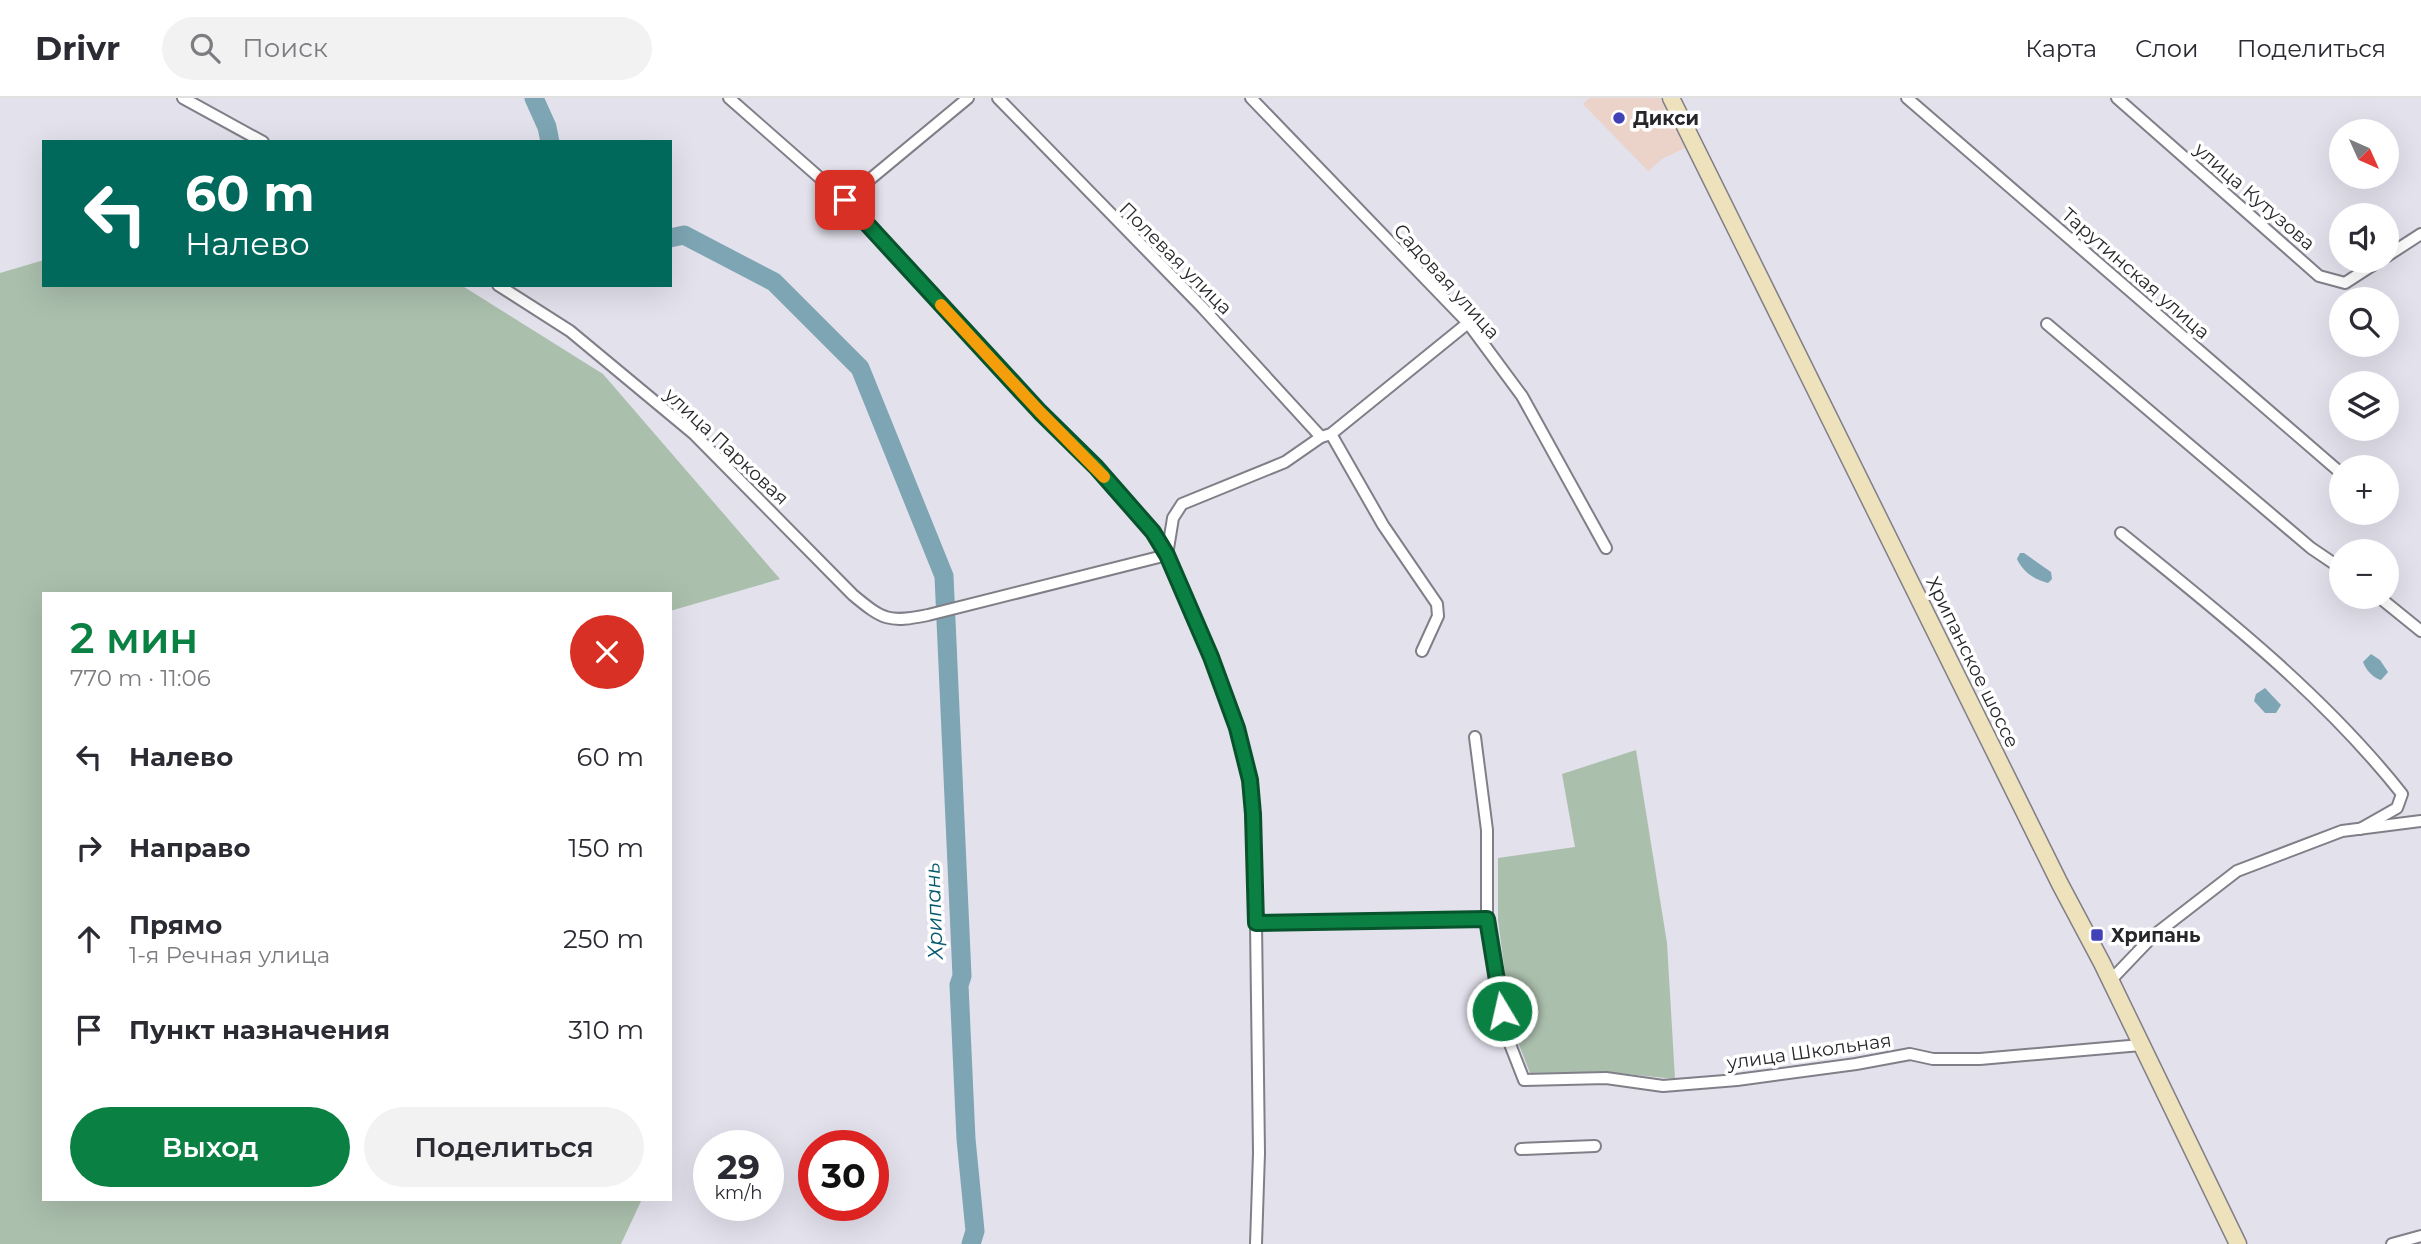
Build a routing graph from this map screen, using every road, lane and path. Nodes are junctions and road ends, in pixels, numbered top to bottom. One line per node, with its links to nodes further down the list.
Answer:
1 (183, 98): 9 (street)
2 (729, 98): 10 (street)
3 (968, 98): 10 (street)
4 (998, 98): 17 (street, Полевая улица)
5 (1251, 98): 15 (street, Садовая улица)
6 (1671, 98): 31 (main road, Хрипанское шоссе)
7 (1907, 98): 18 (street, Тарутинская улица)
8 (2117, 98): 13 (street, улица Кутузова)
9 (258, 140)
10 (845, 200): 21 (street)
11 (2421, 234): 12 (street)
12 (2399, 248)
13 (2360, 273)
14 (502, 287): 21 (street, улица Парковая)
15 (1468, 323): 17 (street); 20 (street, Садовая улица)
16 (2047, 324): 22 (street)
17 (1326, 436): 21 (street); 25 (street, Полевая улица)
18 (2329, 463)
19 (2121, 533): 28 (street)
20 (1606, 548)
21 (1167, 555): 30 (street)
22 (2329, 560)
23 (2394, 609): 24 (street)
24 (2421, 631)
25 (1422, 651)
26 (1475, 737): 29 (street)
27 (2421, 821): 28 (street)
28 (2360, 829): 31 (street)
29 (1487, 919): 30 (street); 32 (street, улица Школьная)
30 (1256, 923): 36 (street)
31 (2110, 981): 32 (main road, Хрипанское шоссе)
32 (2141, 1045): 37 (main road, Хрипанское шоссе)
33 (1595, 1146): 34 (street)
34 (1521, 1149)
35 (2421, 1236): 38 (street)
36 (1256, 1244)
37 (2238, 1244)
38 (2392, 1244)

